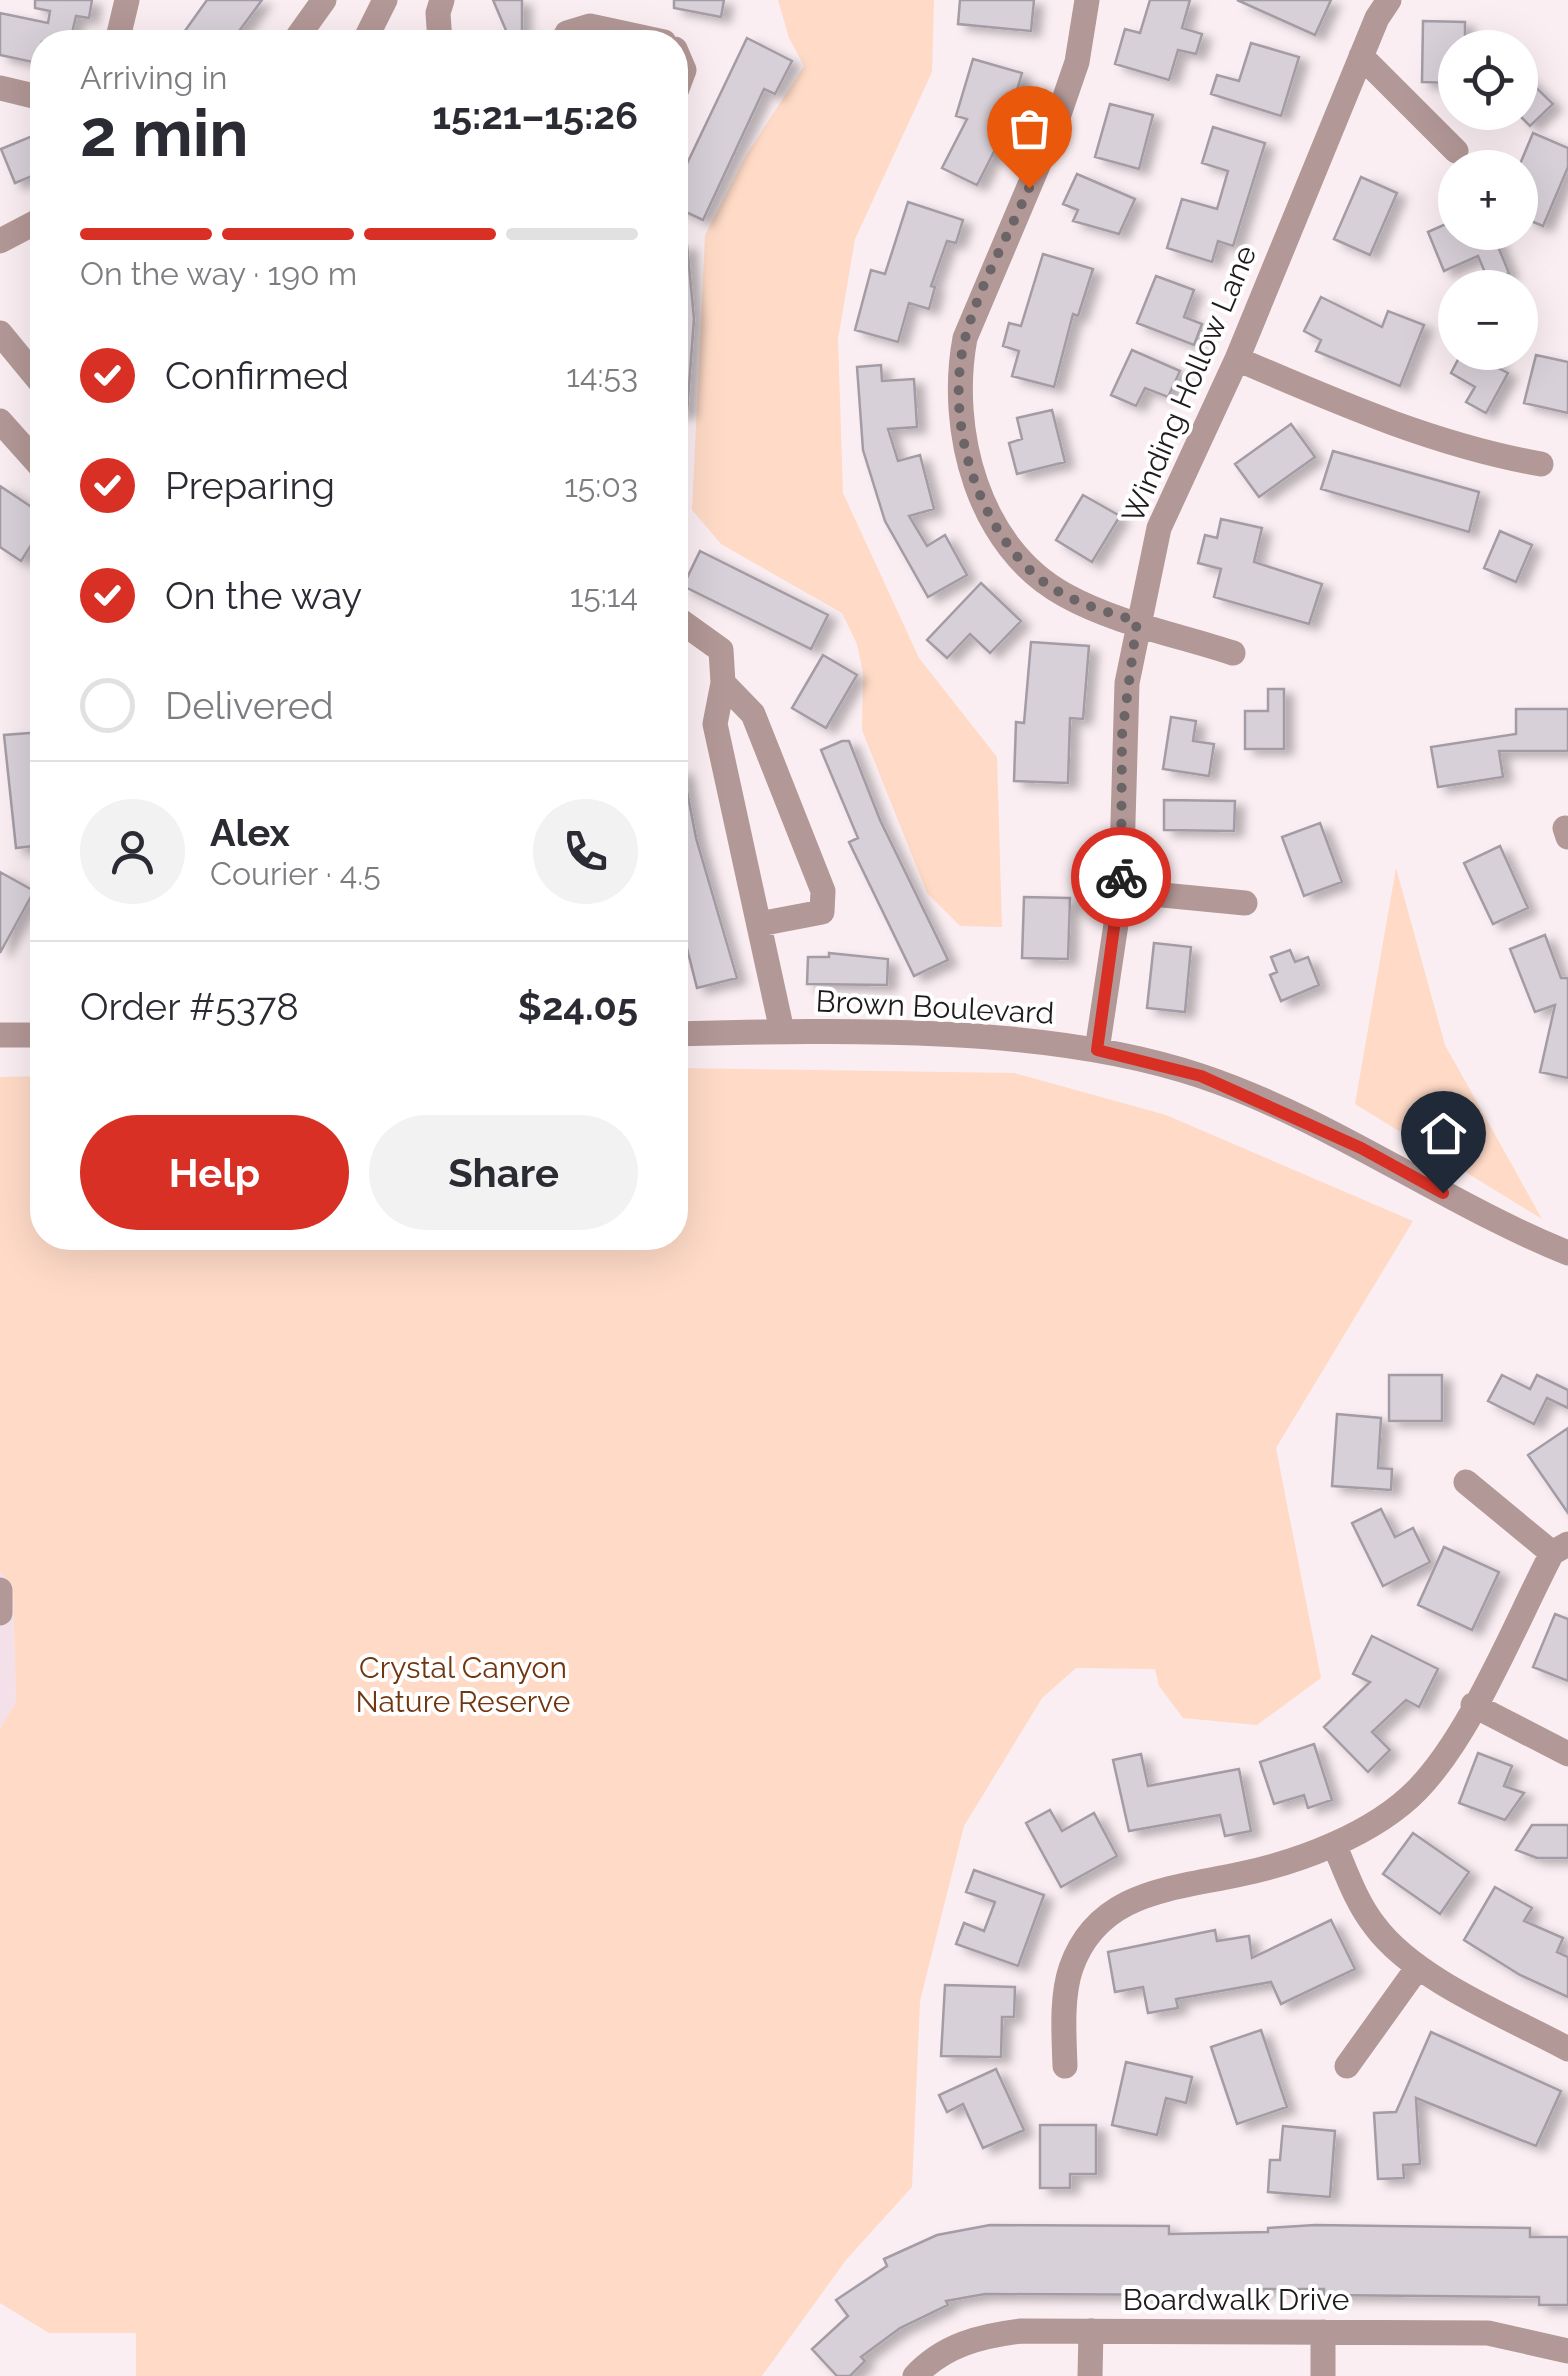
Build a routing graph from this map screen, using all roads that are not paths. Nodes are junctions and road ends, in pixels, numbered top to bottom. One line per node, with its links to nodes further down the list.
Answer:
1 (128, 0): 7 (street)
2 (324, 0): 8 (street)
3 (384, 0): 9 (street)
4 (442, 0): 10 (street)
5 (1087, 0): 25 (street)
6 (1389, 0): 13 (street, Winding Hollow Lane)
7 (121, 30)
8 (303, 30)
9 (370, 30)
10 (441, 30)
11 (577, 30): 12 (street)
12 (608, 30)
13 (1361, 56): 16 (street); 20 (street, Winding Hollow Lane)
14 (0, 88): 15 (street)
15 (30, 95)
16 (1455, 150)
17 (30, 225): 18 (street)
18 (0, 241)
19 (0, 333): 21 (street)
20 (1238, 359): 24 (street); 25 (street, Winding Hollow Lane)
21 (30, 369)
22 (0, 421): 23 (street)
23 (30, 455)
24 (1541, 464)
25 (1137, 621): 27 (street); 29 (street, Winding Hollow Lane)
26 (688, 626): 28 (street)
27 (1233, 654)
28 (722, 683): 31 (street); 31 (street)
29 (1121, 891): 30 (street); 36 (street, Winding Hollow Lane)
30 (1245, 903)
31 (758, 924): 32 (street)
32 (782, 1032): 33 (street, Brown Boulevard); 36 (street, Brown Boulevard)
33 (688, 1034)
34 (0, 1035): 35 (street)
35 (30, 1035)
36 (1097, 1050): 37 (street, Brown Boulevard)
37 (1568, 1254)
38 (1466, 1482): 39 (street)
39 (1560, 1549): 42 (street)
40 (0, 1590): 41 (street)
41 (0, 1613)
42 (1473, 1705): 43 (street); 44 (street)
43 (1568, 1754)
44 (1334, 1844): 45 (street); 47 (street)
45 (1418, 1967): 46 (street); 48 (street)
46 (1568, 2049)
47 (1065, 2066)
48 (1347, 2066)
49 (1091, 2331): 50 (street, Boardwalk Drive); 52 (street, Boardwalk Drive); 53 (street)
50 (1323, 2332): 51 (street, Boardwalk Drive); 54 (street)
51 (1568, 2353): 55 (street)
52 (915, 2376)
53 (1090, 2376)
54 (1323, 2376)
55 (1565, 2376)

